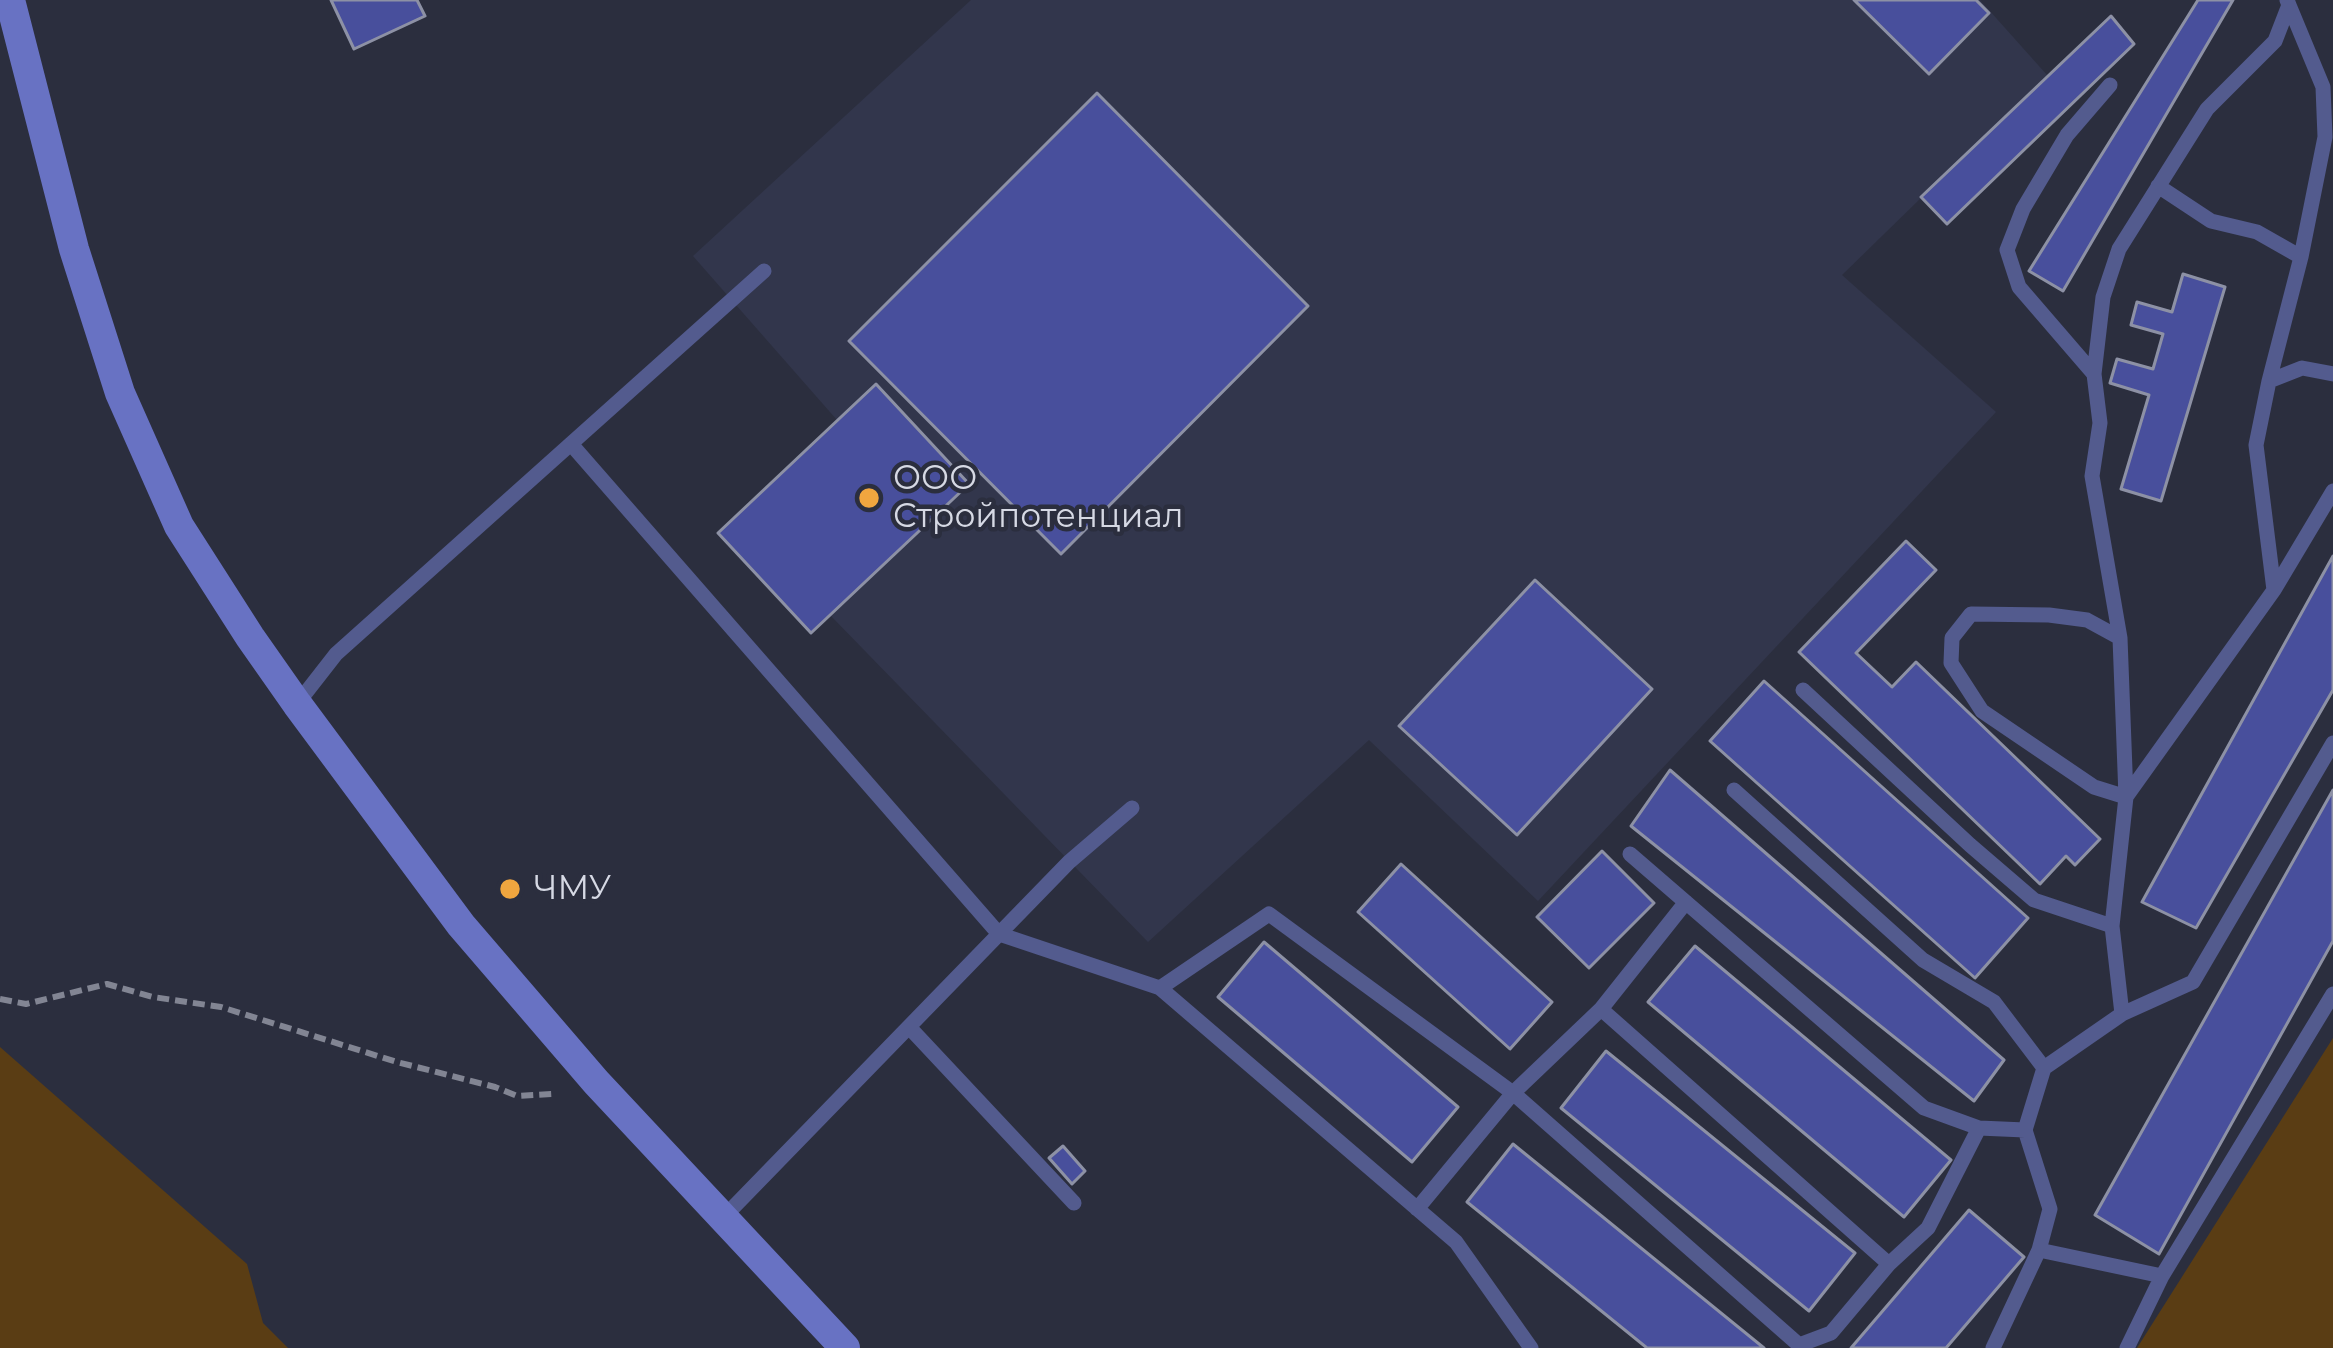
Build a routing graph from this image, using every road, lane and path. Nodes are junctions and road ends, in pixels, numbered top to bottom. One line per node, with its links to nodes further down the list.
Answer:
1 (10, 0): 15 (main road)
2 (2288, 2): 4 (lane); 5 (lane)
3 (2110, 85): 7 (lane)
4 (2158, 186): 5 (lane); 7 (lane)
5 (2301, 257): 9 (lane)
6 (764, 271): 10 (lane)
7 (2094, 374): 13 (lane)
8 (2333, 374): 9 (lane)
9 (2269, 381): 12 (lane)
10 (571, 444): 15 (lane); 23 (lane)
11 (2333, 491): 12 (lane)
12 (2274, 590): 18 (lane)
13 (2120, 638): 18 (lane); 18 (lane)
14 (1804, 690): 22 (lane)
15 (297, 704): 37 (main road)
16 (2333, 743): 28 (lane)
17 (1734, 790): 30 (lane)
18 (2126, 797): 22 (lane)
19 (1132, 808): 23 (lane)
20 (1630, 854): 21 (lane)
21 (1685, 902): 27 (lane); 33 (lane)
22 (2112, 926): 28 (lane)
23 (999, 934): 24 (lane); 29 (lane)
24 (1160, 988): 31 (lane); 36 (lane)
25 (2333, 994): 40 (lane)
26 (0, 999): 32 (path)
27 (1600, 1009): 31 (lane); 39 (lane)
28 (2122, 1014): 30 (lane)
29 (909, 1027): 35 (lane); 37 (lane)
30 (2044, 1068): 34 (lane)
31 (1513, 1093): 36 (lane); 41 (lane)
32 (554, 1094)
33 (1979, 1128): 34 (lane); 39 (lane)
34 (2025, 1130): 38 (lane)
35 (1074, 1203)
36 (1417, 1209): 43 (lane)
37 (722, 1219): 42 (main road)
38 (2038, 1250): 40 (lane); 44 (lane)
39 (1889, 1264): 41 (lane)
40 (2162, 1276): 45 (lane)
41 (1799, 1347)
42 (845, 1348)
43 (1531, 1348)
44 (1993, 1348)
45 (2127, 1348)

